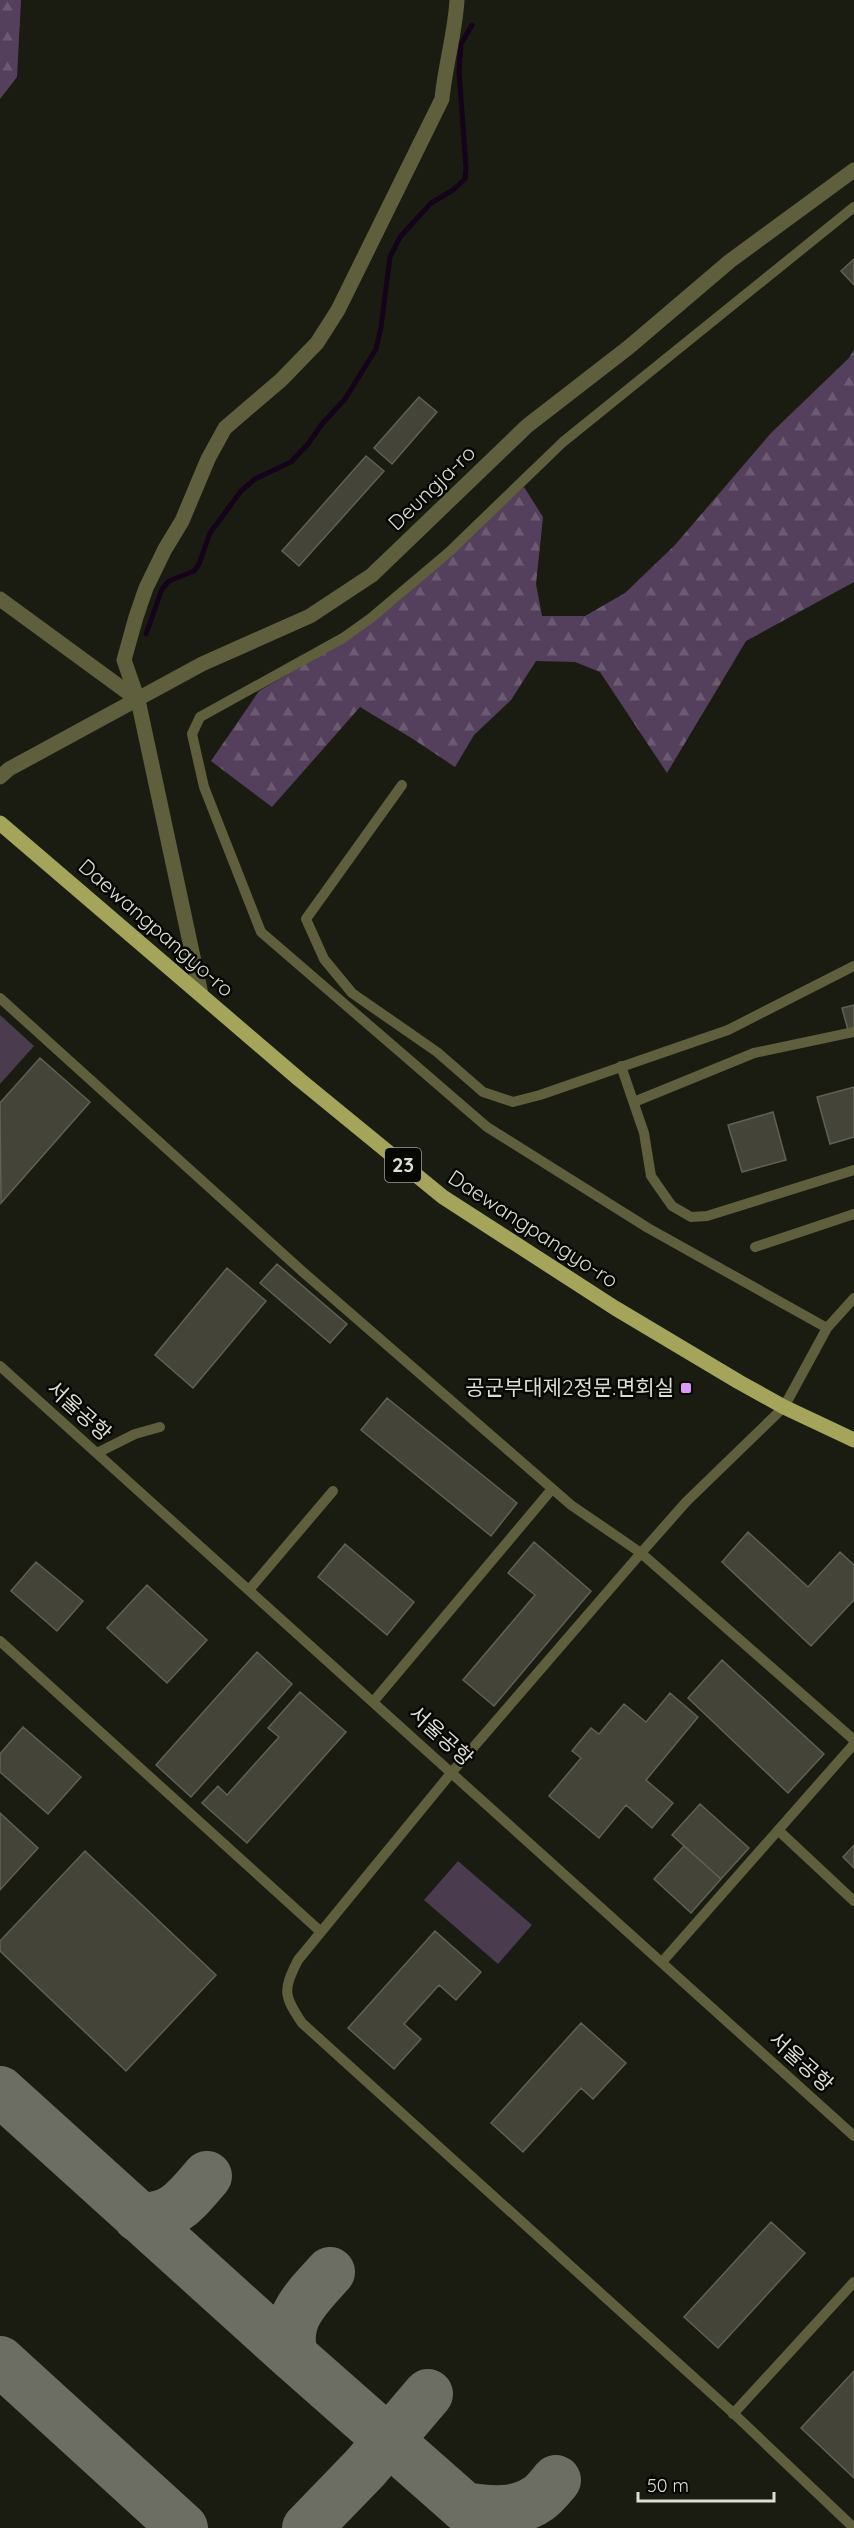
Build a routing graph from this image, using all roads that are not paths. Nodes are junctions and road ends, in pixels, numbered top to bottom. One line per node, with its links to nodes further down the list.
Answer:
1 (457, 0): 5 (street)
2 (854, 170): 5 (street, Deungja-ro)
3 (854, 207): 19 (lane)
4 (0, 599): 5 (street)
5 (138, 700): 6 (street, Deungja-ro); 10 (street)
6 (0, 777)
7 (402, 785): 13 (lane)
8 (0, 823): 10 (main road, Daewangpangyo-ro / 23)
9 (854, 966): 13 (lane)
10 (201, 994): 21 (main road, Daewangpangyo-ro / 23)
11 (0, 998): 25 (lane)
12 (854, 1032): 14 (lane)
13 (621, 1066): 14 (lane)
14 (634, 1102): 15 (lane)
15 (854, 1170)
16 (854, 1214): 17 (lane)
17 (755, 1247)
18 (854, 1298): 19 (lane)
19 (828, 1328): 21 (lane)
20 (0, 1366): 24 (lane, 서울공항)
21 (784, 1407): 23 (main road, Daewangpangyo-ro / 23); 27 (lane)
22 (160, 1427): 24 (lane)
23 (854, 1440)
24 (97, 1453): 28 (lane, 서울공항)
25 (552, 1489): 27 (lane); 30 (lane)
26 (333, 1491): 28 (lane)
27 (641, 1553): 31 (lane); 32 (lane)
28 (249, 1590): 30 (lane, 서울공항)
29 (0, 1641): 35 (lane)
30 (373, 1702): 32 (lane, 서울공항)
31 (854, 1742): 33 (lane)
32 (452, 1773): 35 (lane); 36 (lane, 서울공항)
33 (778, 1830): 34 (lane); 36 (lane)
34 (854, 1901)
35 (321, 1932): 39 (lane)
36 (662, 1962): 37 (lane, 서울공항)
37 (854, 2136)
38 (854, 2282): 39 (lane)
39 (733, 2414): 40 (lane)
40 (854, 2528)

